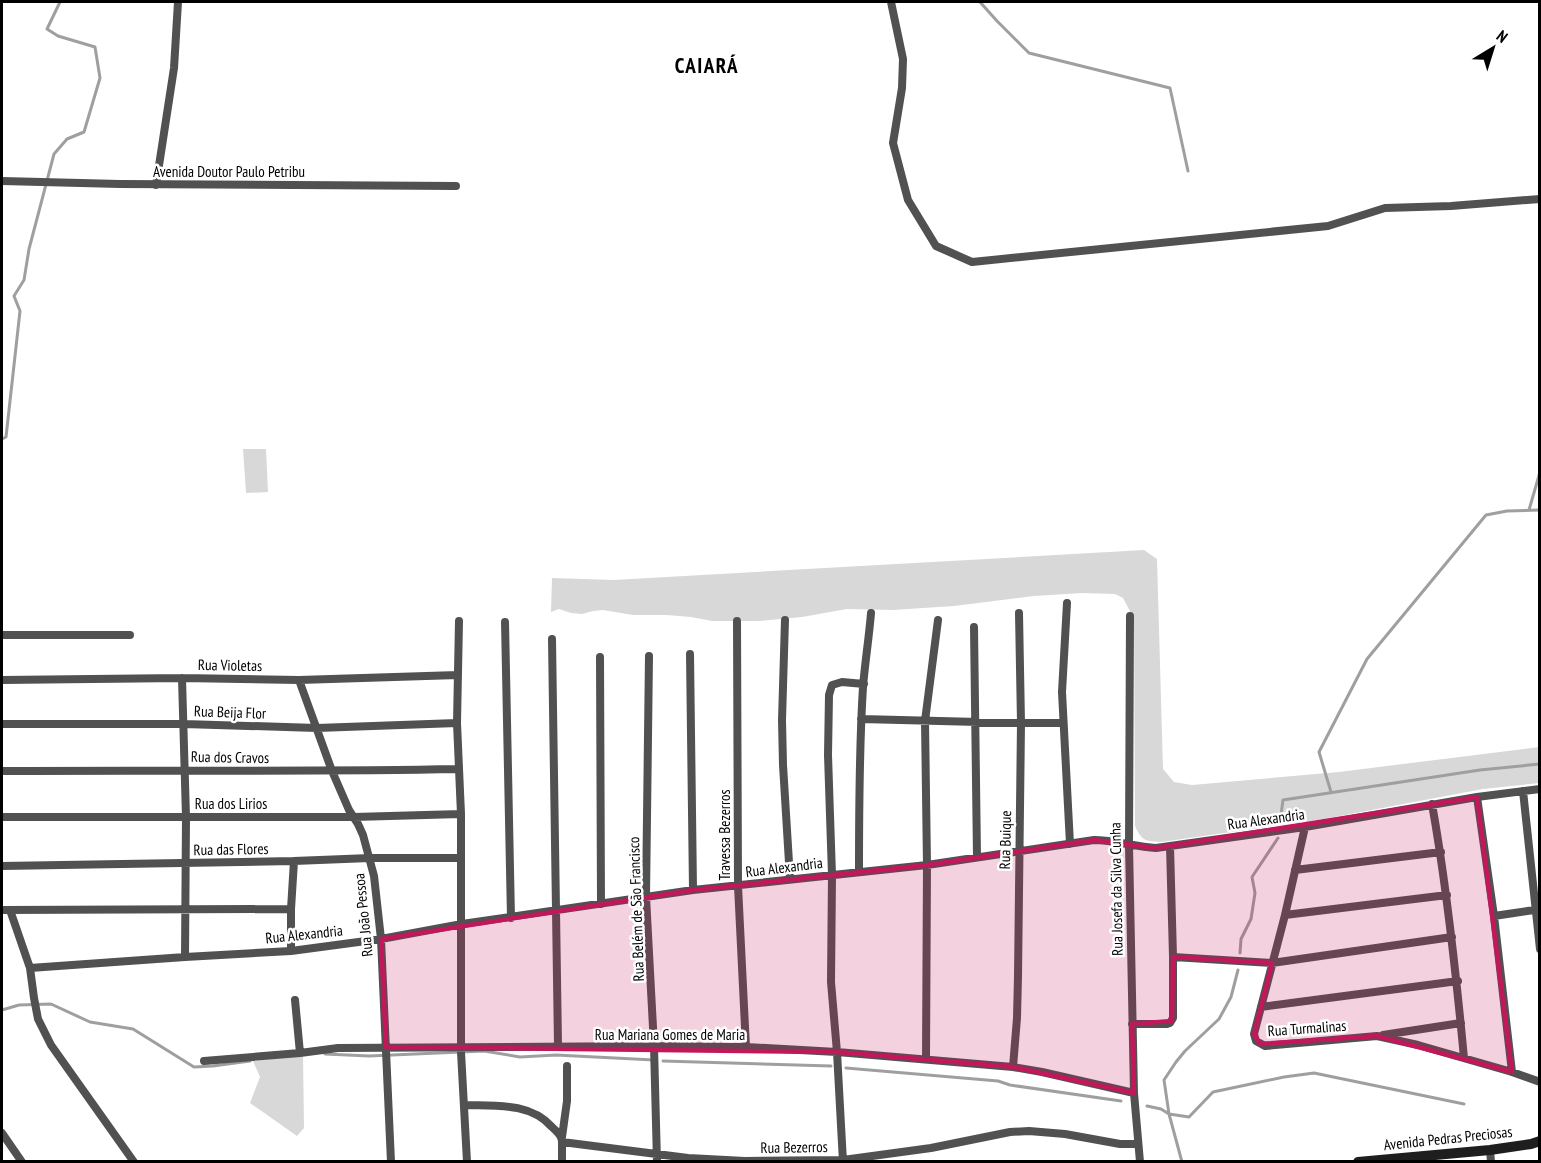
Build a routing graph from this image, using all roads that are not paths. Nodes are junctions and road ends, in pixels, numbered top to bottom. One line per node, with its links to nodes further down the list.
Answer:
1 (178, 2): 4 (street)
2 (891, 2): 6 (street)
3 (2, 181): 4 (street, Avenida Doutor Paulo Petribu)
4 (156, 184): 5 (street, Avenida Doutor Paulo Petribu)
5 (456, 186)
6 (1539, 199)
7 (1067, 603): 33 (street)
8 (872, 613): 27 (street)
9 (1018, 613): 32 (street, Rua Buique)
10 (1130, 616): 51 (street, Rua Josefa da Silva Cunha)
11 (784, 620): 65 (street)
12 (938, 620): 29 (street)
13 (459, 621): 23 (street)
14 (737, 621): 66 (street, Travessa Bezerros)
15 (505, 622): 78 (street)
16 (974, 627): 30 (street)
17 (2, 635): 18 (street)
18 (130, 635)
19 (552, 639): 75 (street)
20 (690, 654): 67 (street)
21 (649, 656): 69 (street, Rua Belém de São Francisco)
22 (600, 657): 70 (street)
23 (458, 675): 26 (street, Rua Violetas); 31 (street)
24 (182, 678): 25 (street, Rua Violetas); 26 (street, Rua Violetas); 35 (street)
25 (2, 680)
26 (299, 680): 36 (street, Rua João Pessoa)
27 (864, 684): 28 (street); 64 (street)
28 (861, 719): 29 (street); 63 (street)
29 (925, 721): 30 (street); 60 (street)
30 (974, 722): 32 (street); 55 (street)
31 (458, 723): 36 (street, Rua Beija Flor); 37 (street)
32 (1020, 723): 33 (street); 53 (street, Rua Buique)
33 (1063, 723): 50 (street)
34 (2, 724): 35 (street, Rua Beija Flor)
35 (184, 724): 36 (street, Rua Beija Flor); 38 (street)
36 (317, 728): 40 (street, Rua João Pessoa)
37 (459, 769): 40 (street, Rua dos Cravos); 45 (street)
38 (184, 770): 39 (street, Rua dos Cravos); 40 (street, Rua dos Cravos); 47 (street)
39 (2, 771)
40 (332, 771): 48 (street, Rua João Pessoa)
41 (1539, 789): 42 (street, Rua Alexandria)
42 (1523, 791): 43 (street, Rua Alexandria); 74 (street)
43 (1477, 797): 44 (street, Rua Alexandria); 77 (street)
44 (1432, 804): 49 (street, Rua Alexandria); 54 (street)
45 (461, 814): 48 (street, Rua dos Lirios); 57 (street)
46 (2, 817): 47 (street, Rua dos Lirios)
47 (186, 817): 48 (street, Rua dos Lirios); 59 (street)
48 (354, 817): 56 (street, Rua João Pessoa)
49 (1305, 827): 52 (street, Rua Alexandria); 62 (street, Rua Turmalinas)
50 (1071, 844): 51 (street, Rua Alexandria); 53 (street, Rua Alexandria)
51 (1129, 845): 52 (street, Rua Alexandria); 92 (street, Rua Josefa da Silva Cunha)
52 (1170, 846): 85 (street)
53 (1018, 852): 55 (street, Rua Alexandria); 105 (street, Rua Buique)
54 (1441, 852): 62 (street); 68 (street)
55 (977, 857): 60 (street, Rua Alexandria)
56 (370, 858): 57 (street, Rua das Flores); 58 (street, Rua das Flores); 81 (street, Rua João Pessoa)
57 (460, 858): 79 (street)
58 (294, 861): 59 (street, Rua das Flores); 72 (street)
59 (185, 863): 61 (street, Rua das Flores); 71 (street)
60 (927, 865): 63 (street, Rua Alexandria); 102 (street)
61 (2, 866)
62 (1295, 870): 76 (street, Rua Turmalinas)
63 (859, 872): 64 (street, Rua Alexandria)
64 (832, 875): 65 (street, Rua Alexandria); 99 (street)
65 (790, 879): 66 (street, Rua Alexandria)
66 (738, 886): 67 (street, Rua Alexandria); 96 (street, Travessa Bezerros)
67 (693, 890): 69 (street, Rua Alexandria)
68 (1447, 895): 76 (street); 80 (street)
69 (646, 897): 70 (street, Rua Alexandria); 95 (street, Rua Belém de São Francisco)
70 (601, 904): 75 (street, Rua Alexandria)
71 (186, 909): 72 (street); 73 (street); 84 (street)
72 (291, 909): 83 (street)
73 (6, 910): 87 (street)
74 (1534, 910): 77 (street); 82 (street)
75 (555, 911): 78 (street, Rua Alexandria); 94 (street)
76 (1285, 915): 86 (street, Rua Turmalinas)
77 (1494, 916): 106 (street)
78 (511, 918): 79 (street, Rua Alexandria)
79 (462, 924): 81 (street, Rua Alexandria); 98 (street)
80 (1452, 937): 86 (street); 88 (street)
81 (381, 939): 83 (street, Rua Alexandria); 97 (street, Rua João Pessoa)
82 (1539, 949)
83 (291, 951): 84 (street, Rua Alexandria)
84 (185, 957): 87 (street, Rua Alexandria)
85 (1173, 957): 86 (street); 92 (street)
86 (1272, 963): 90 (street, Rua Turmalinas)
87 (30, 968): 117 (street)
88 (1458, 981): 90 (street); 91 (street)
89 (295, 1000): 100 (street)
90 (1261, 1007): 93 (street, Rua Turmalinas)
91 (1461, 1023): 93 (street); 101 (street)
92 (1132, 1024): 108 (street, Rua Josefa da Silva Cunha)
93 (1377, 1036): 101 (street, Rua Turmalinas)
94 (558, 1046): 95 (street, Rua Mariana Gomes de Maria); 98 (street, Rua Mariana Gomes de Maria)
95 (654, 1046): 96 (street, Rua Mariana Gomes de Maria); 115 (street, Rua Belém de São Francisco)
96 (746, 1047): 99 (street, Rua Mariana Gomes de Maria)
97 (386, 1048): 98 (street, Rua Mariana Gomes de Maria); 100 (street, Rua Mariana Gomes de Maria); 118 (street, Rua João Pessoa)
98 (461, 1049): 109 (street)
99 (837, 1052): 102 (street, Rua Mariana Gomes de Maria); 121 (street)
100 (300, 1053): 103 (street, Rua Mariana Gomes de Maria)
101 (1464, 1058): 106 (street, Rua Turmalinas)
102 (926, 1059): 105 (street, Rua Mariana Gomes de Maria)
103 (204, 1061)
104 (567, 1066): 111 (street)
105 (1013, 1067): 108 (street, Rua Mariana Gomes de Maria)
106 (1512, 1072): 107 (street, Rua Turmalinas)
107 (1539, 1082)
108 (1134, 1093): 113 (street, Rua Josefa da Silva Cunha)
109 (464, 1105): 111 (street); 119 (street)
110 (2, 1133): 116 (street)
111 (562, 1140): 115 (street, Rua Bezerros); 120 (street)
112 (1539, 1141): 114 (main road, Avenida Pedras Preciosas)
113 (1138, 1144): 121 (street, Rua Bezerros); 122 (street, Rua Josefa da Silva Cunha)
114 (1491, 1156): 123 (main road, Avenida Pedras Preciosas)
115 (657, 1158): 121 (street, Rua Bezerros)
116 (22, 1161)
117 (134, 1161)
118 (391, 1161)
119 (467, 1161)
120 (562, 1161)
121 (843, 1161)
122 (1140, 1161)
123 (1358, 1161)

